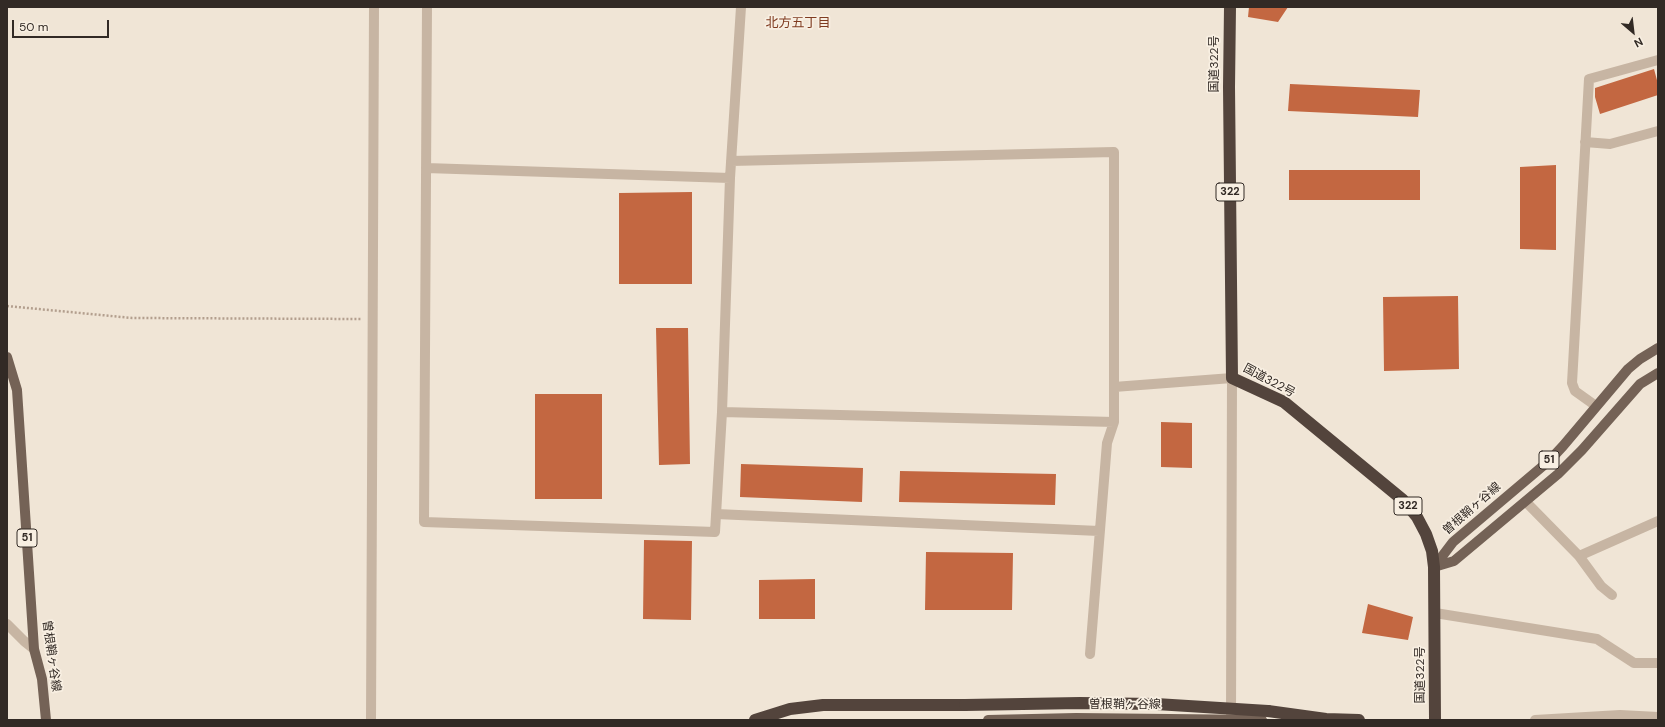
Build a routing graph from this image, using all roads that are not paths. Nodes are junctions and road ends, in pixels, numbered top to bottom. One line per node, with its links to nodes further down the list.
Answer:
1 (374, 7): 35 (street)
2 (427, 7): 9 (street)
3 (741, 7): 8 (street)
4 (1230, 7): 14 (highway, 国道322号 / 322)
5 (1658, 60): 7 (street)
6 (1658, 131): 7 (street)
7 (1585, 142): 16 (street)
8 (731, 161): 10 (street); 15 (street)
9 (426, 168): 10 (street); 20 (street)
10 (730, 178): 17 (street)
11 (1658, 348): 16 (main road, 曽根鞘ヶ谷線 / 51)
12 (7, 357): 28 (main road, 曽根鞘ヶ谷線 / 51)
13 (1658, 373): 19 (main road, 51)
14 (1232, 378): 15 (street); 24 (highway, 国道322号 / 322); 33 (street)
15 (1114, 387): 18 (street)
16 (1596, 406): 24 (main road, 曽根鞘ヶ谷線 / 51)
17 (722, 412): 18 (street); 20 (street)
18 (1114, 422): 22 (street)
19 (1526, 502): 23 (street); 24 (main road, 51)
20 (716, 514): 22 (street)
21 (1658, 521): 23 (street)
22 (1099, 531): 29 (street)
23 (1580, 556): 25 (street)
24 (1434, 567): 26 (highway, 国道322号 / 322)
25 (1612, 595)
26 (1435, 613): 30 (street); 40 (highway, 国道322号 / 322)
27 (7, 624): 28 (street)
28 (34, 649): 34 (main road, 曽根鞘ヶ谷線 / 51)
29 (1090, 654)
30 (1658, 663)
31 (1658, 717): 32 (street)
32 (1620, 718): 41 (street)
33 (1231, 719): 37 (main road, 曽根鞘ヶ谷線); 38 (main road, 曽根鞘ヶ谷線)
34 (46, 720)
35 (371, 720)
36 (754, 720): 39 (highway, bridge)
37 (988, 720)
38 (1262, 720)
39 (1359, 720)
40 (1435, 720)
41 (1535, 720)

